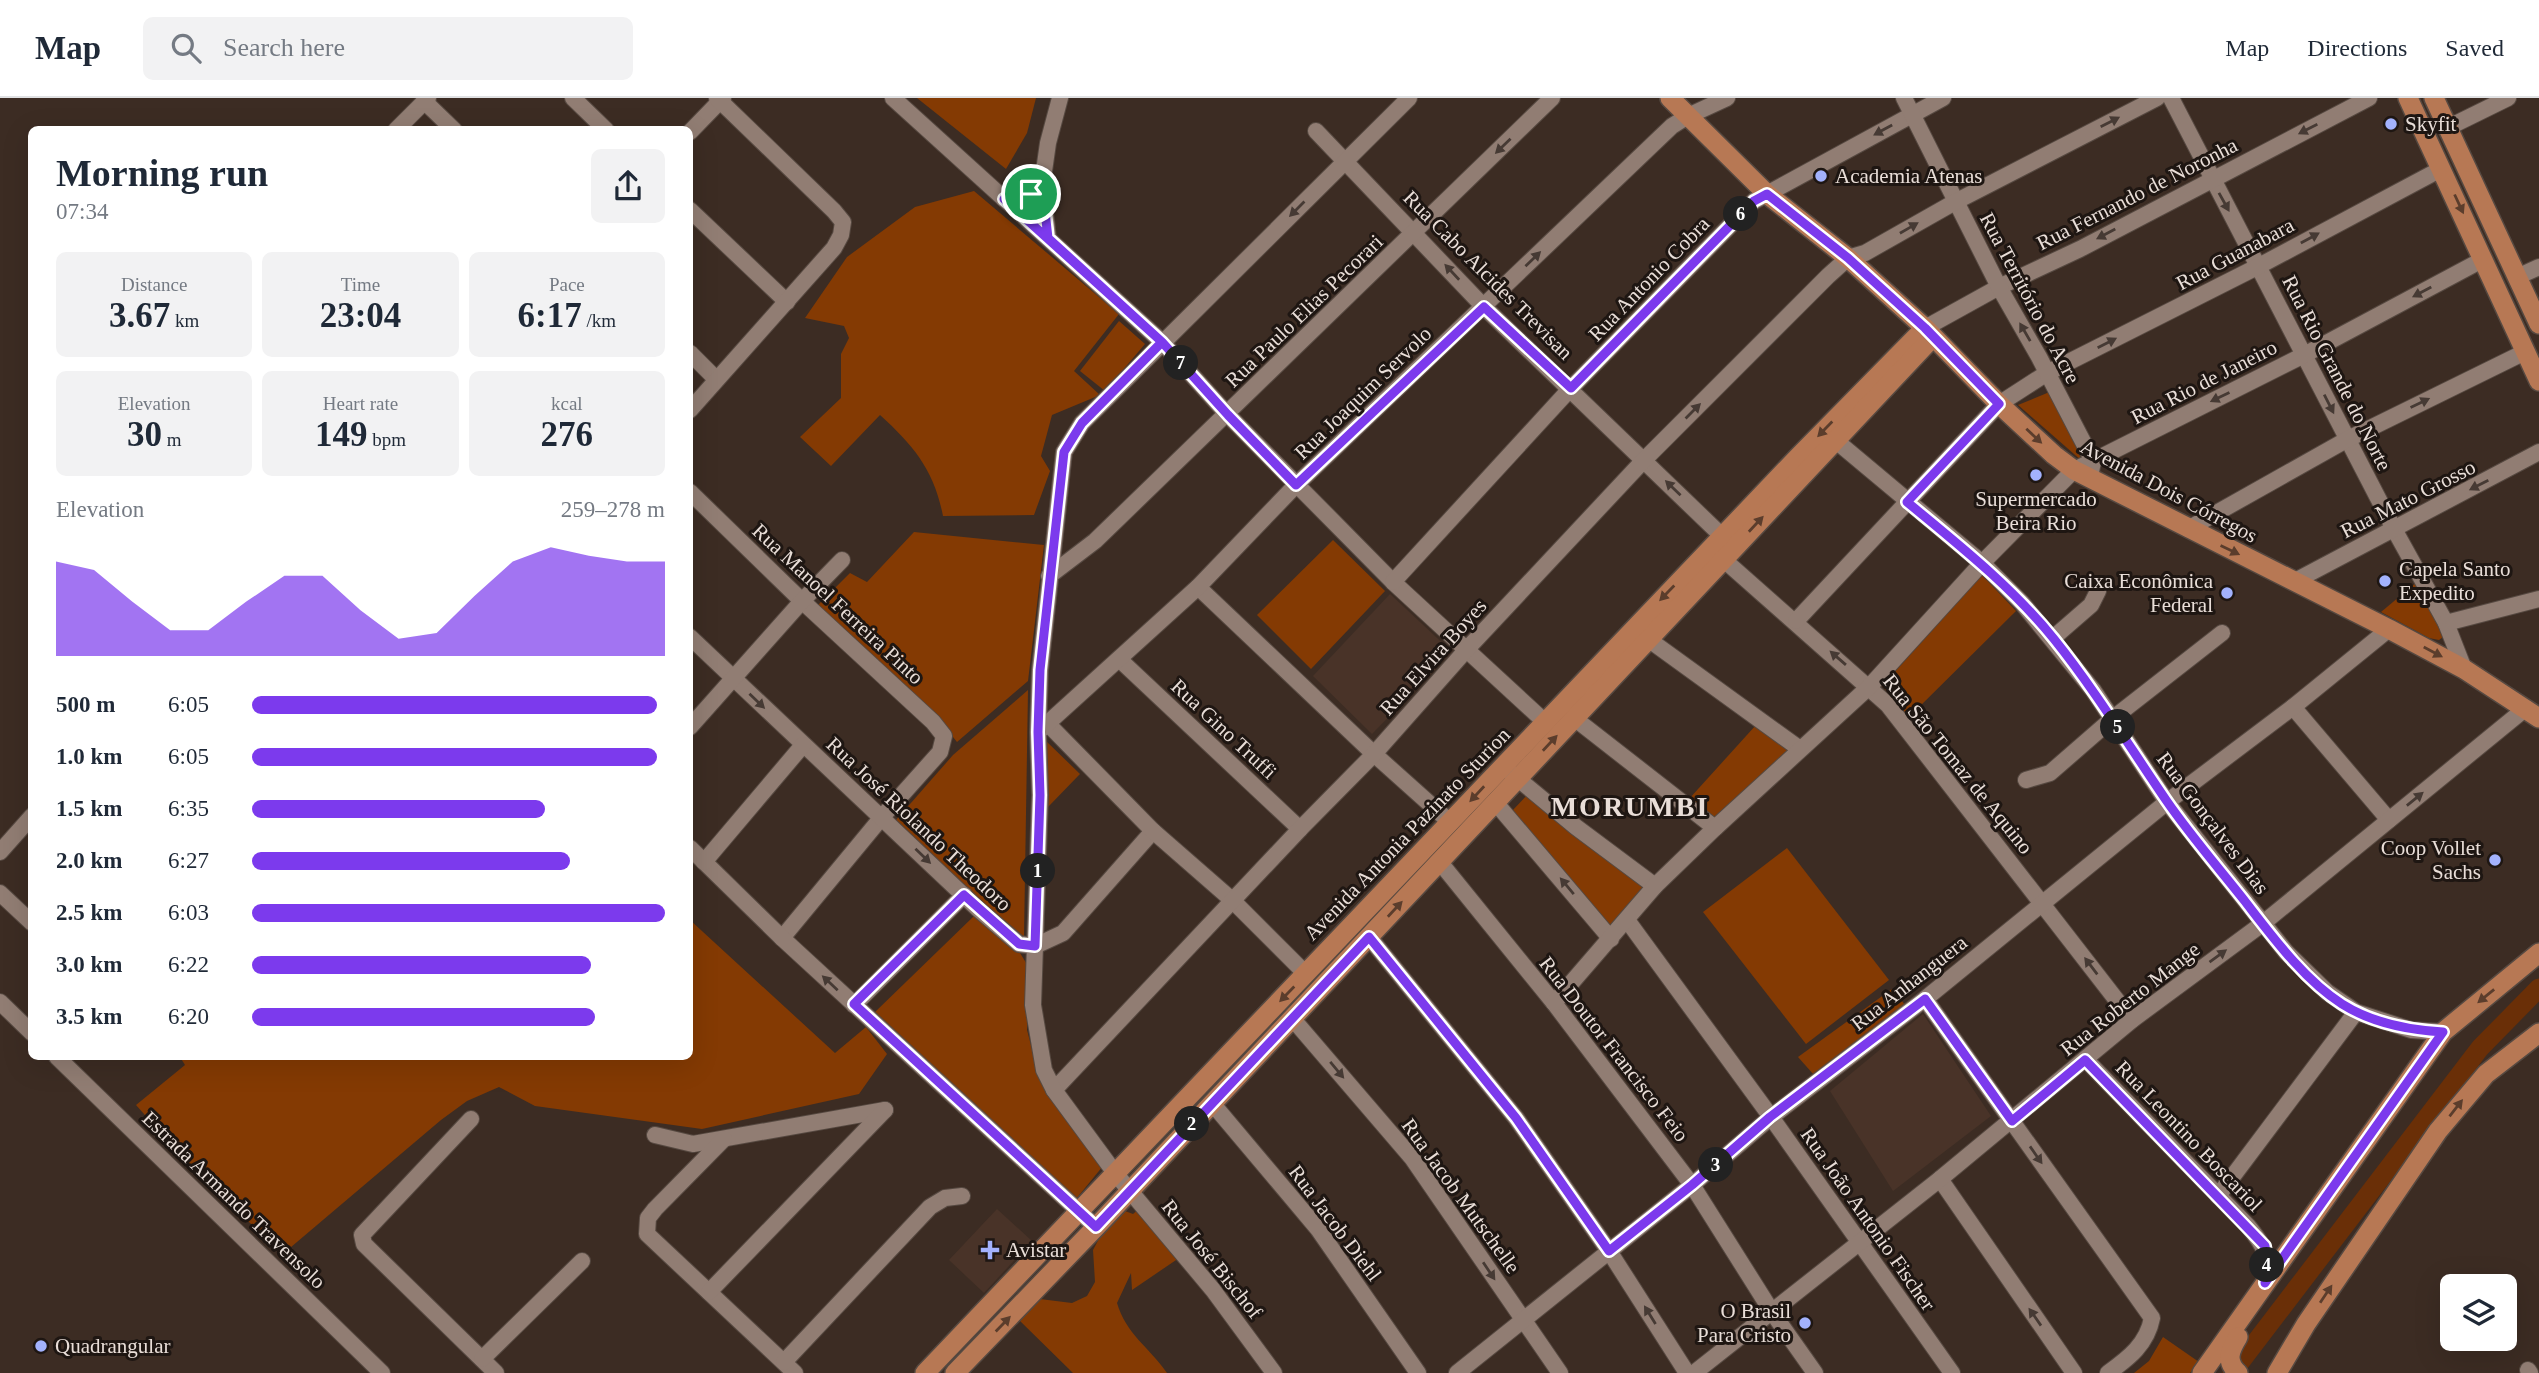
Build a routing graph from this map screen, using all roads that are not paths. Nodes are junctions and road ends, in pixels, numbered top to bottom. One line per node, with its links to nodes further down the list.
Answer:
1 (573, 98): 22 (street)
2 (893, 98): 31 (street)
3 (1060, 98): 29 (street)
4 (1409, 98): 26 (street, Rua José Bischof)
5 (1552, 98): 34 (street, Rua Paulo Elias Pecorari, one-way to 34)
6 (1670, 98): 19 (main road, Avenida Dois Córregos)
7 (1727, 98): 19 (street, Rua Joaquim Servolo)
8 (1904, 98): 18 (street, Rua Território do Acre)
9 (1943, 98): 18 (street, Rua Antonio Cobra)
10 (2157, 98): 32 (street, Rua Elvira Boyes, one-way to 10)
11 (2171, 98): 28 (street, Rua Rio Grande do Norte)
12 (2369, 98): 28 (street, Rua Fernando de Noronha, one-way to 28)
13 (2408, 98): 27 (main road)
14 (2434, 98): 23 (main road)
15 (2508, 98): 23 (street)
16 (720, 99): 24 (street); 42 (street)
17 (426, 100): 20 (street); 21 (street)
18 (1912, 114): 30 (street, Rua Antonio Cobra, one-way to 30); 32 (street, Rua Território do Acre)
19 (1688, 116): 30 (main road, Avenida Dois Córregos); 43 (street, Rua Joaquim Servolo, one-way to 19)
20 (400, 126)
21 (450, 126)
22 (602, 126)
23 (2448, 128): 40 (main road)
24 (693, 129)
25 (1316, 131): 26 (street, Rua Cabo Alcides Trevisan)
26 (1346, 161): 34 (street, Rua Cabo Alcides Trevisan); 46 (street, Rua José Bischof, one-way to 46)
27 (2441, 169): 37 (main road, one-way to 37); 38 (street, Rua Guanabara, one-way to 27)
28 (2211, 179): 38 (street, Rua Rio Grande do Norte, one-way to 38); 41 (street, Rua Fernando de Noronha, one-way to 41)
29 (1042, 185): 31 (street); 35 (street)
30 (1767, 194): 36 (main road, Avenida Dois Córregos); 53 (street, Rua Antonio Cobra)
31 (1004, 199): 35 (street)
32 (1955, 202): 36 (street, Rua Elvira Boyes, one-way to 32); 41 (street, Rua Território do Acre)
33 (693, 213): 42 (street)
34 (1415, 232): 43 (street, Rua Cabo Alcides Trevisan, one-way to 34); 56 (street, Rua Paulo Elias Pecorari)
35 (1048, 238): 46 (street)
36 (1848, 258): 45 (main road, Avenida Dois Córregos); 60 (street, Rua Elvira Boyes, one-way to 36)
37 (2482, 260): 40 (main road); 47 (main road); 48 (street, Rua Rio de Janeiro, one-way to 48)
38 (2259, 266): 48 (street, Rua Rio Grande do Norte); 50 (street, Rua Guanabara, one-way to 38)
39 (2539, 267): 40 (street)
40 (2517, 277): 44 (main road)
41 (1999, 287): 45 (street, Rua Fernando de Noronha); 50 (street, Rua Território do Acre, one-way to 41)
42 (787, 302): 51 (street)
43 (1484, 307): 53 (street, Rua Cabo Alcides Trevisan); 62 (street, Rua Joaquim Servolo)
44 (2539, 324)
45 (1929, 333): 54 (main road, Avenida Dois Córregos); 58 (main road, Avenida Antonia Pazinato Sturion); 67 (main road, Avenida Antonia Pazinato Sturion, one-way to 67)
46 (1162, 342): 56 (street); 72 (street, Rua José Bischof)
47 (2525, 352): 52 (main road); 57 (street, one-way to 47)
48 (2304, 355): 57 (street, Rua Rio Grande do Norte, one-way to 57); 61 (street, Rua Rio de Janeiro, one-way to 61)
49 (693, 357): 51 (street)
50 (2046, 373): 54 (street, Rua Guanabara); 61 (street, Rua Território do Acre)
51 (716, 379): 55 (street)
52 (2539, 381)
53 (1571, 388): 60 (street, Rua Cabo Alcides Trevisan); 74 (street, Rua Antonio Cobra)
54 (1999, 404): 61 (main road, Avenida Dois Córregos, one-way to 61); 64 (street, Rua Guanabara)
55 (693, 406)
56 (1228, 415): 62 (street); 72 (street, Rua Paulo Elias Pecorari)
57 (2348, 439): 65 (street); 66 (street, Rua Rio Grande do Norte)
58 (1835, 440): 64 (street, Rua Gonçalves Dias); 69 (main road, Avenida Antonia Pazinato Sturion, one-way to 58)
59 (2539, 452): 66 (street, Rua Mato Grosso, one-way to 66)
60 (1644, 460): 67 (street, Rua Cabo Alcides Trevisan, one-way to 60); 86 (street, Rua Elvira Boyes)
61 (2086, 470): 65 (main road, Avenida Dois Córregos); 71 (street, Rua Rio de Janeiro)
62 (1296, 485): 74 (street); 75 (street, Rua Joaquim Servolo)
63 (693, 495): 78 (street, Rua Manoel Ferreira Pinto)
64 (1907, 502): 71 (street, Rua Gonçalves Dias); 79 (street, Rua Guanabara)
65 (2188, 529): 73 (main road, Avenida Dois Córregos, one-way to 73)
66 (2394, 529): 73 (street, Rua Mato Grosso); 80 (street, Rua Rio Grande do Norte)
67 (1722, 536): 68 (main road, Avenida Antonia Pazinato Sturion); 69 (main road)
68 (1700, 559): 69 (main road); 95 (main road, Avenida Antonia Pazinato Sturion, one-way to 95)
69 (1723, 559): 79 (street, Rua São Tomaz de Aquino); 84 (main road, Avenida Antonia Pazinato Sturion)
70 (842, 560): 78 (street)
71 (1982, 563): 83 (street, Rua Gonçalves Dias); 90 (street, Rua Rio de Janeiro)
72 (1049, 576): 97 (street, Rua José Bischof)
73 (2295, 581): 81 (main road, Avenida Dois Córregos)
74 (1393, 582): 86 (street)
75 (1198, 587): 87 (street, Rua Joaquim Servolo); 100 (street)
76 (2098, 591): 83 (street)
77 (2539, 599): 80 (street)
78 (802, 601): 89 (street); 106 (street, Rua Manoel Ferreira Pinto)
79 (1796, 621): 90 (street, Rua São Tomaz de Aquino, one-way to 79)
80 (2446, 623): 88 (street, Rua Rio Grande do Norte)
81 (2389, 629): 88 (main road, Avenida Dois Córregos, one-way to 88); 91 (street, Rua Anhanguera)
82 (2222, 633): 94 (street)
83 (2053, 638): 94 (street, Rua Gonçalves Dias)
84 (1648, 639): 93 (main road, Avenida Antonia Pazinato Sturion); 99 (street)
85 (693, 640): 89 (street, Rua José Riolando Theodoro)
86 (1467, 649): 95 (street); 100 (street, Rua Elvira Boyes)
87 (1119, 659): 97 (street, Rua Joaquim Servolo); 111 (street, Rua Gino Truffi)
88 (2464, 669): 92 (main road, Avenida Dois Córregos)
89 (733, 678): 96 (street); 98 (street, Rua José Riolando Theodoro, one-way to 98)
90 (1870, 686): 99 (street, Rua Rio de Janeiro); 121 (street, Rua São Tomaz de Aquino)
91 (2293, 707): 105 (street, Rua Anhanguera); 108 (street)
92 (2532, 713): 108 (street, Rua Roberto Mange, one-way to 92)
93 (1574, 718): 102 (main road, Avenida Antonia Pazinato Sturion, one-way to 93); 110 (street)
94 (2112, 719): 103 (street); 105 (street, Rua Gonçalves Dias)
95 (1545, 722): 101 (main road, Avenida Antonia Pazinato Sturion)
96 (693, 724)
97 (1043, 728): 112 (street); 128 (street, Rua José Bischof)
98 (803, 745): 106 (street, Rua José Riolando Theodoro); 115 (street)
99 (1800, 749): 110 (street, Rua Rio de Janeiro)
100 (1374, 754): 109 (street); 111 (street, Rua Elvira Boyes)
101 (1500, 770): 102 (street); 109 (main road, Avenida Antonia Pazinato Sturion, one-way to 109)
102 (1519, 777): 104 (main road, Avenida Antonia Pazinato Sturion); 117 (street)
103 (2026, 780)
104 (1495, 802): 116 (main road, Avenida Antonia Pazinato Sturion); 127 (street, one-way to 104)
105 (2167, 802): 121 (street, Rua Anhanguera); 124 (street, Rua Gonçalves Dias)
106 (882, 817): 119 (street, Rua José Riolando Theodoro, one-way to 119); 126 (street)
107 (28, 820): 114 (street)
108 (2389, 820): 124 (street, Rua Roberto Mange)
109 (1450, 822): 116 (main road); 130 (main road, Avenida Antonia Pazinato Sturion)
110 (1715, 828): 117 (street, Rua Rio de Janeiro)
111 (1300, 829): 120 (street, Rua Elvira Boyes)
112 (1153, 831): 120 (street); 128 (street)
113 (693, 851): 115 (street)
114 (0, 852)
115 (704, 862): 126 (street)
116 (1440, 862): 125 (main road, Avenida Antonia Pazinato Sturion, one-way to 116); 133 (street, Rua Doutor Francisco Feio)
117 (1655, 886): 123 (street, Rua Rio de Janeiro)
118 (0, 893): 122 (street)
119 (964, 895): 128 (street, Rua José Riolando Theodoro); 134 (street)
120 (1231, 900): 130 (street); 143 (street, Rua Elvira Boyes)
121 (2044, 903): 131 (street, Rua Anhanguera); 137 (street, Rua São Tomaz de Aquino, one-way to 121)
122 (28, 919)
123 (1627, 920): 127 (street, Rua Rio de Janeiro); 145 (street, Rua João Antonio Fischer)
124 (2262, 924): 135 (street, Rua Gonçalves Dias); 137 (street, Rua Roberto Mange, one-way to 124)
125 (1369, 937): 136 (main road, Avenida Antonia Pazinato Sturion); 161 (street)
126 (782, 938): 134 (street, one-way to 126)
127 (1611, 939): 133 (street, Rua Rio de Janeiro)
128 (1035, 946): 143 (street, Rua José Bischof)
129 (2539, 953): 139 (main road, one-way to 139)
130 (1306, 974): 152 (main road, Avenida Antonia Pazinato Sturion, one-way to 152)
131 (1925, 999): 145 (street, Rua Anhanguera); 148 (street)
132 (0, 1002): 138 (street)
133 (1554, 1003): 154 (street, Rua Doutor Francisco Feio)
134 (854, 1004): 158 (street)
135 (2356, 1012): 139 (street, Rua Gonçalves Dias); 157 (street)
136 (1293, 1018): 144 (main road, Avenida Antonia Pazinato Sturion); 166 (street, Rua Jacob Mutschelle, one-way to 166)
137 (2132, 1020): 142 (street, Rua Roberto Mange)
138 (28, 1029)
139 (2443, 1032): 163 (main road)
140 (2539, 1033): 167 (main road, one-way to 140)
141 (60, 1060): 171 (street, Estrada Armando Travensolo)
142 (2085, 1060): 148 (street, Rua Roberto Mange); 157 (street, Rua Leontino Boscariol)
143 (1054, 1090): 152 (street, Rua José Bischof)
144 (1213, 1103): 155 (main road, Avenida Antonia Pazinato Sturion); 176 (street, Rua Jacob Diehl)
145 (1770, 1117): 154 (street, Rua Anhanguera); 160 (street, Rua João Antonio Fischer)
146 (471, 1119): 168 (street)
147 (835, 1120): 150 (street); 151 (street); 151 (street)
148 (2012, 1121): 153 (street, Rua Roberto Mange); 184 (street, one-way to 184)
149 (655, 1135): 150 (street)
150 (724, 1139): 164 (street)
151 (849, 1149): 164 (street)
152 (1115, 1173): 155 (street, Rua José Bischof); 158 (main road, Avenida Antonia Pazinato Sturion)
153 (1940, 1179): 160 (street, Rua Roberto Mange); 183 (street, one-way to 153)
154 (1692, 1185): 161 (street, Rua Anhanguera); 165 (street, Rua Doutor Francisco Feio)
155 (1129, 1190): 159 (main road, Avenida Antonia Pazinato Sturion); 175 (street, Rua José Bischof)
156 (962, 1196): 170 (street)
157 (2218, 1196): 163 (street, Rua Leontino Boscariol)
158 (1078, 1212): 159 (street); 173 (main road, Avenida Antonia Pazinato Sturion)
159 (1096, 1227): 174 (main road, Avenida Antonia Pazinato Sturion, one-way to 159)
160 (1860, 1243): 165 (street, Rua Roberto Mange); 182 (street, Rua João Antonio Fischer)
161 (1609, 1251): 166 (street, Rua Anhanguera); 179 (street, one-way to 161)
162 (582, 1261): 168 (street)
163 (2265, 1283): 169 (main road); 185 (main road)
164 (709, 1292): 170 (street)
165 (1772, 1311): 180 (street, Rua Roberto Mange); 181 (street, Rua Doutor Francisco Feio)
166 (1523, 1320): 177 (street, Rua Anhanguera); 178 (street, Rua Jacob Mutschelle)
167 (2306, 1324): 186 (main road); 187 (main road)
168 (481, 1359): 172 (street)
169 (2233, 1365)
170 (789, 1368)
171 (382, 1373)
172 (496, 1373)
173 (925, 1373)
174 (955, 1373)
175 (1274, 1373)
176 (1418, 1373)
177 (1457, 1373)
178 (1560, 1373)
179 (1687, 1373)
180 (1694, 1373)
181 (1815, 1373)
182 (1952, 1373)
183 (2074, 1373)
184 (2108, 1373)
185 (2202, 1373)
186 (2266, 1373)
187 (2277, 1373)

